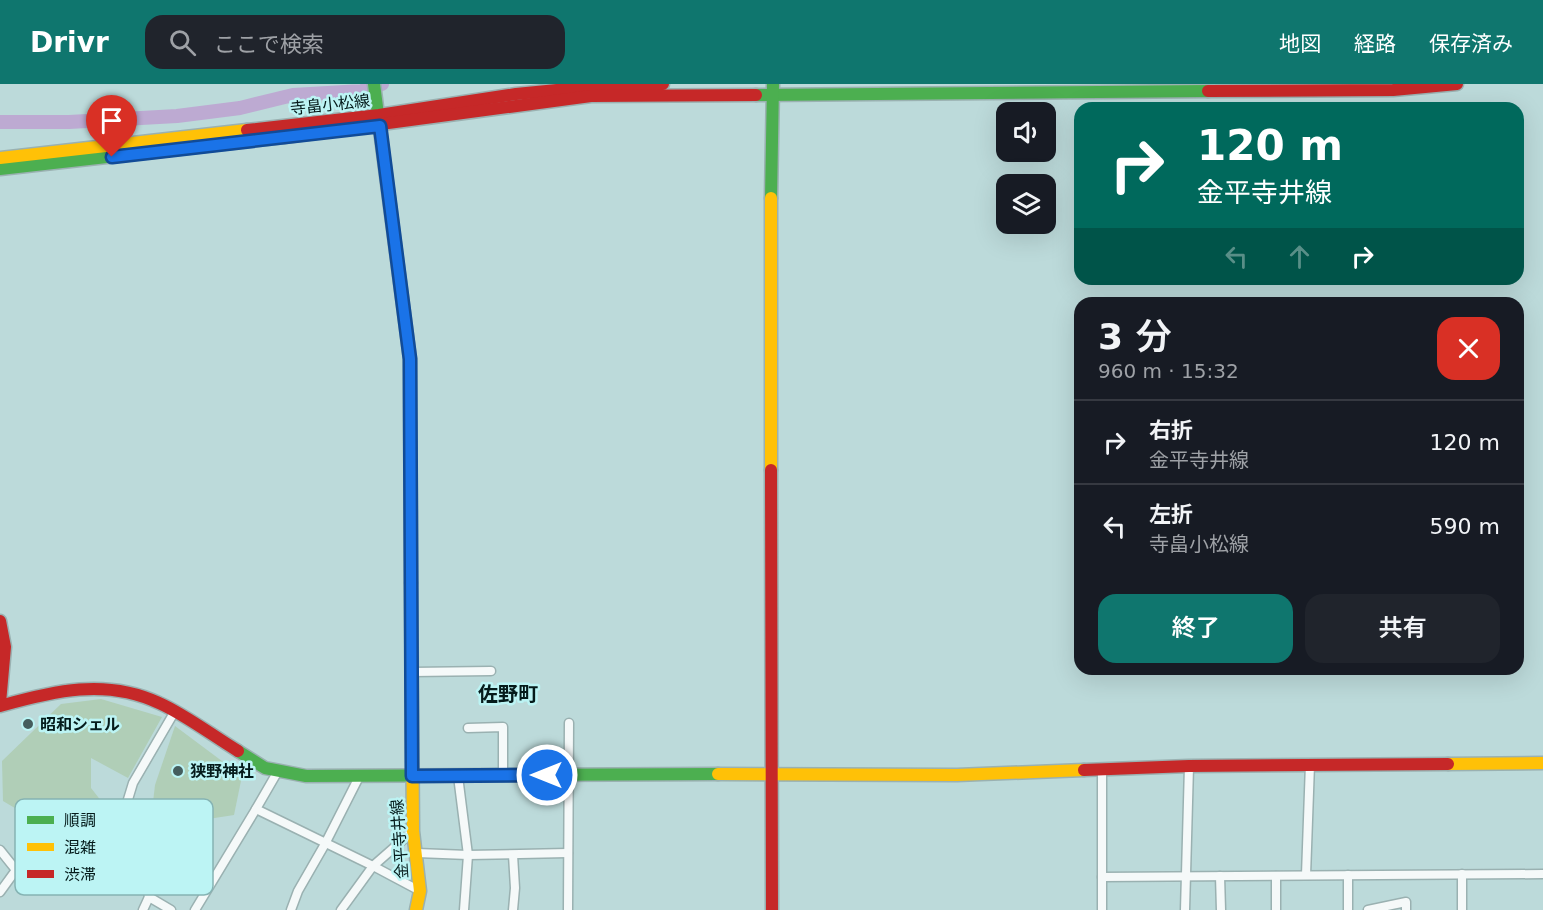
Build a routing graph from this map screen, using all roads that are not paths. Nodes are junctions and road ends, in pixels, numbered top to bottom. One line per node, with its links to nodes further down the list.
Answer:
1 (663, 84): 5 (main road, 寺畠小松線)
2 (1457, 84): 3 (main road, 寺畠小松線)
3 (773, 89): 5 (main road, 寺畠小松線); 20 (main road)
4 (375, 90): 5 (main road, 金平寺井線)
5 (379, 120): 6 (main road, 寺畠小松線); 7 (main road, 寺畠小松線); 10 (main road, 金平寺井線)
6 (0, 158)
7 (0, 169)
8 (0, 621): 11 (main road)
9 (491, 671): 10 (street)
10 (412, 672): 22 (main road, 金平寺井線)
11 (0, 704): 12 (main road)
12 (175, 711): 19 (main road); 26 (street)
13 (570, 723): 21 (street)
14 (468, 728): 24 (street)
15 (1543, 763): 16 (main road)
16 (1310, 764): 17 (main road); 40 (street)
17 (1189, 766): 18 (main road); 45 (street)
18 (1102, 769): 20 (main road); 44 (street)
19 (278, 771): 25 (main road); 27 (street)
20 (772, 774): 21 (main road); 60 (main road)
21 (569, 775): 24 (main road); 32 (street)
22 (412, 776): 23 (main road); 25 (main road); 28 (main road, 金平寺井線)
23 (459, 776): 24 (main road); 33 (street)
24 (503, 776)
25 (359, 777): 29 (street)
26 (128, 799)
27 (255, 809): 29 (street); 46 (street)
28 (413, 831): 31 (main road, 金平寺井線); 35 (street)
29 (326, 844): 35 (street); 54 (street)
30 (0, 850): 36 (street)
31 (417, 853): 33 (street); 47 (main road, 金平寺井線)
32 (568, 853): 34 (street); 59 (street)
33 (468, 855): 34 (street); 57 (street)
34 (513, 855): 58 (street)
35 (373, 866): 47 (street); 55 (street)
36 (15, 869)
37 (15, 871): 48 (street)
38 (1462, 874): 39 (street); 41 (street); 68 (street)
39 (1543, 874)
40 (1306, 875): 41 (street); 43 (street)
41 (1348, 875): 65 (street)
42 (1220, 876): 43 (street); 45 (street); 63 (street)
43 (1276, 876): 64 (street)
44 (1102, 877): 45 (street); 61 (street)
45 (1186, 877): 62 (street)
46 (213, 880)
47 (420, 891): 56 (main road, 金平寺井線)
48 (0, 892)
49 (204, 895): 53 (street)
50 (149, 897): 51 (street); 52 (street)
51 (143, 910)
52 (171, 910)
53 (195, 910)
54 (291, 910)
55 (341, 910)
56 (416, 910)
57 (464, 910)
58 (513, 910)
59 (568, 910)
60 (772, 910)
61 (1102, 910)
62 (1185, 910)
63 (1221, 910)
64 (1276, 910)
65 (1348, 910)
66 (1368, 910): 67 (street)
67 (1406, 910)
68 (1462, 910)

